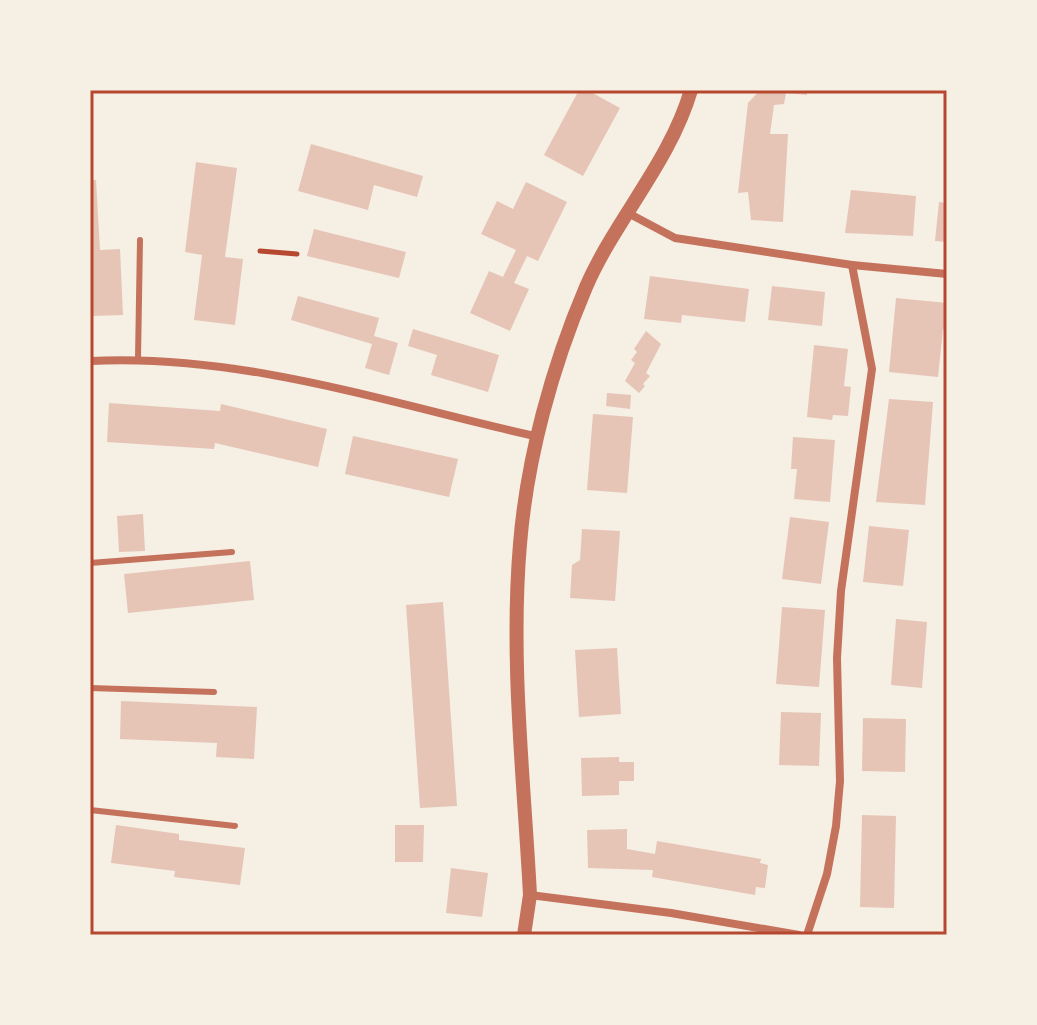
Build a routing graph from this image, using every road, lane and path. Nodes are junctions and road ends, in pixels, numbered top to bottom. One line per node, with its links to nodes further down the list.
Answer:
1 (691, 90): 2 (street)
2 (628, 213): 6 (street); 10 (street)
3 (140, 240): 8 (lane)
4 (260, 251): 5 (path)
5 (297, 254)
6 (852, 265): 7 (street); 20 (street)
7 (947, 274)
8 (138, 358): 9 (street); 10 (street)
9 (90, 361)
10 (539, 437): 17 (street)
11 (232, 552): 12 (lane)
12 (90, 563)
13 (90, 688): 14 (lane)
14 (214, 692)
15 (90, 810): 16 (lane)
16 (235, 826)
17 (530, 895): 18 (street); 19 (street)
18 (524, 935)
19 (799, 935)
20 (807, 935)

